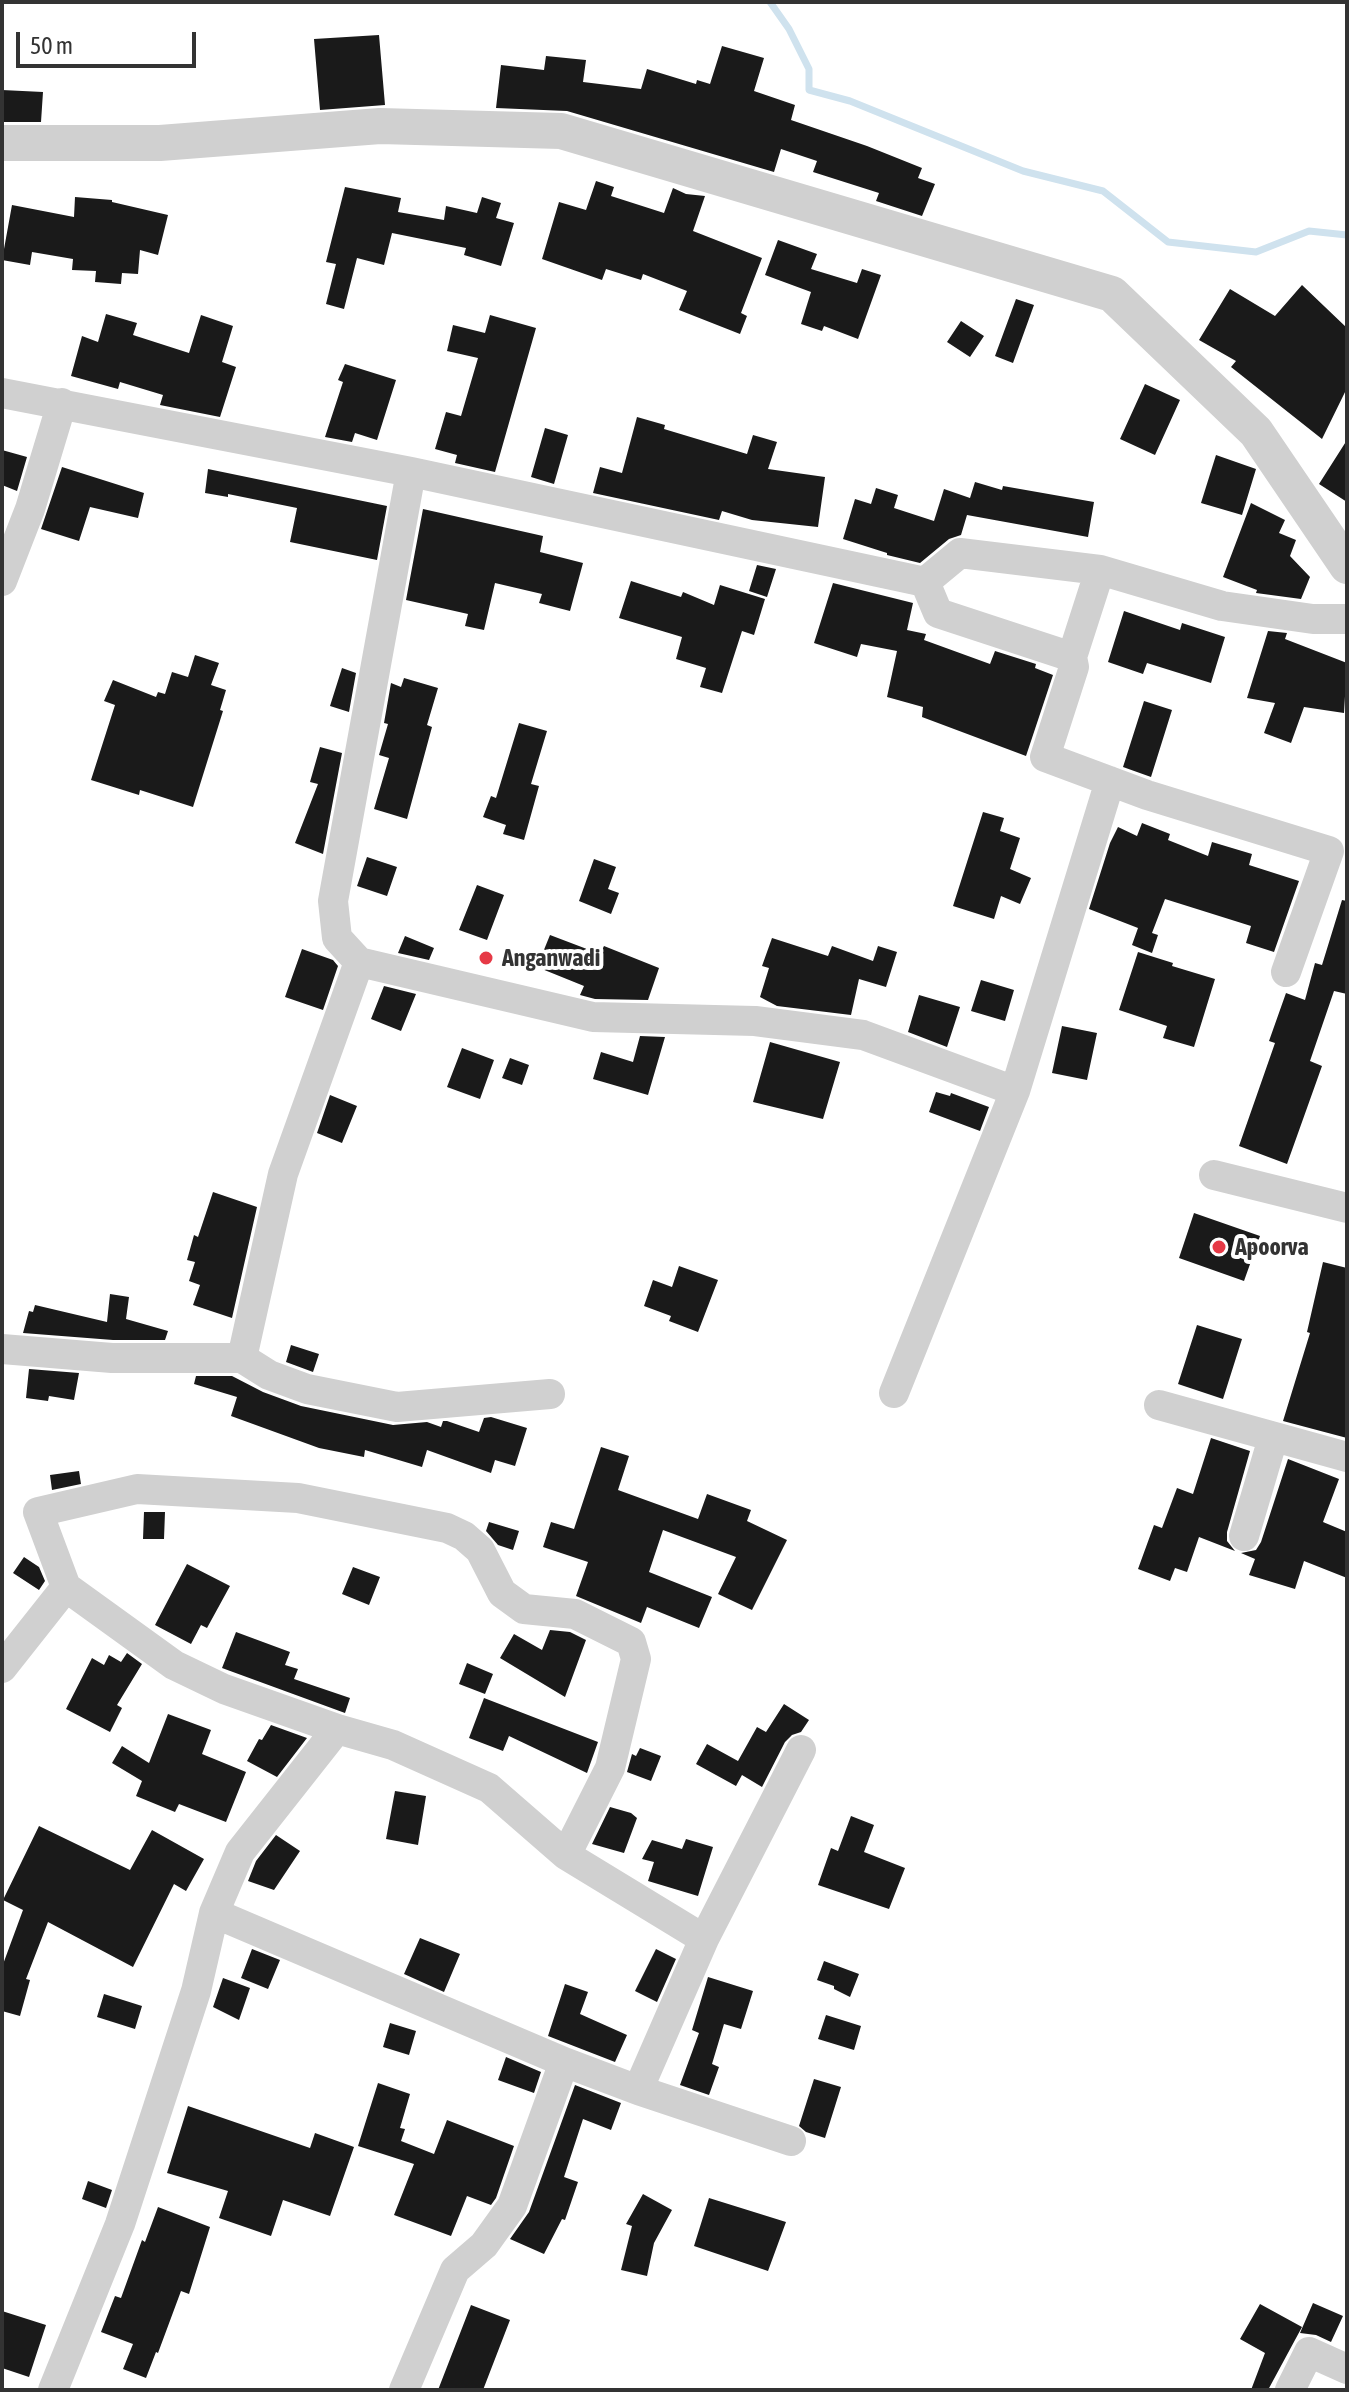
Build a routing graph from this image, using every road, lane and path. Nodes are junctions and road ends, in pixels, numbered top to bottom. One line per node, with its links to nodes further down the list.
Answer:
1 (2, 143): 5 (street)
2 (2, 393): 3 (street)
3 (62, 403): 4 (street); 7 (street)
4 (411, 472): 8 (street); 12 (street)
5 (1347, 566)
6 (1100, 570): 8 (street); 9 (street); 10 (street)
7 (2, 581)
8 (925, 582): 10 (street)
9 (1347, 619)
10 (1072, 657): 11 (street)
11 (1110, 781): 13 (street); 14 (street)
12 (359, 962): 14 (street); 18 (street)
13 (1286, 972)
14 (1015, 1091): 19 (street)
15 (1214, 1175): 16 (street)
16 (1347, 1208)
17 (2, 1349): 18 (street)
18 (242, 1358): 20 (street)
19 (894, 1393)
20 (550, 1394)
21 (1159, 1405): 22 (street)
22 (1273, 1438): 23 (street); 24 (street)
23 (1347, 1457)
24 (1244, 1536)
25 (66, 1587): 26 (street); 27 (street); 29 (street)
26 (2, 1668)
27 (337, 1729): 29 (street); 30 (street)
28 (801, 1750): 31 (street)
29 (566, 1855): 31 (street)
30 (214, 1913): 32 (street); 36 (street)
31 (704, 1939): 33 (street)
32 (564, 2062): 33 (street); 37 (street)
33 (638, 2090): 34 (street)
34 (791, 2141)
35 (1347, 2369): 38 (street)
36 (53, 2390)
37 (404, 2390)
38 (1290, 2390)

